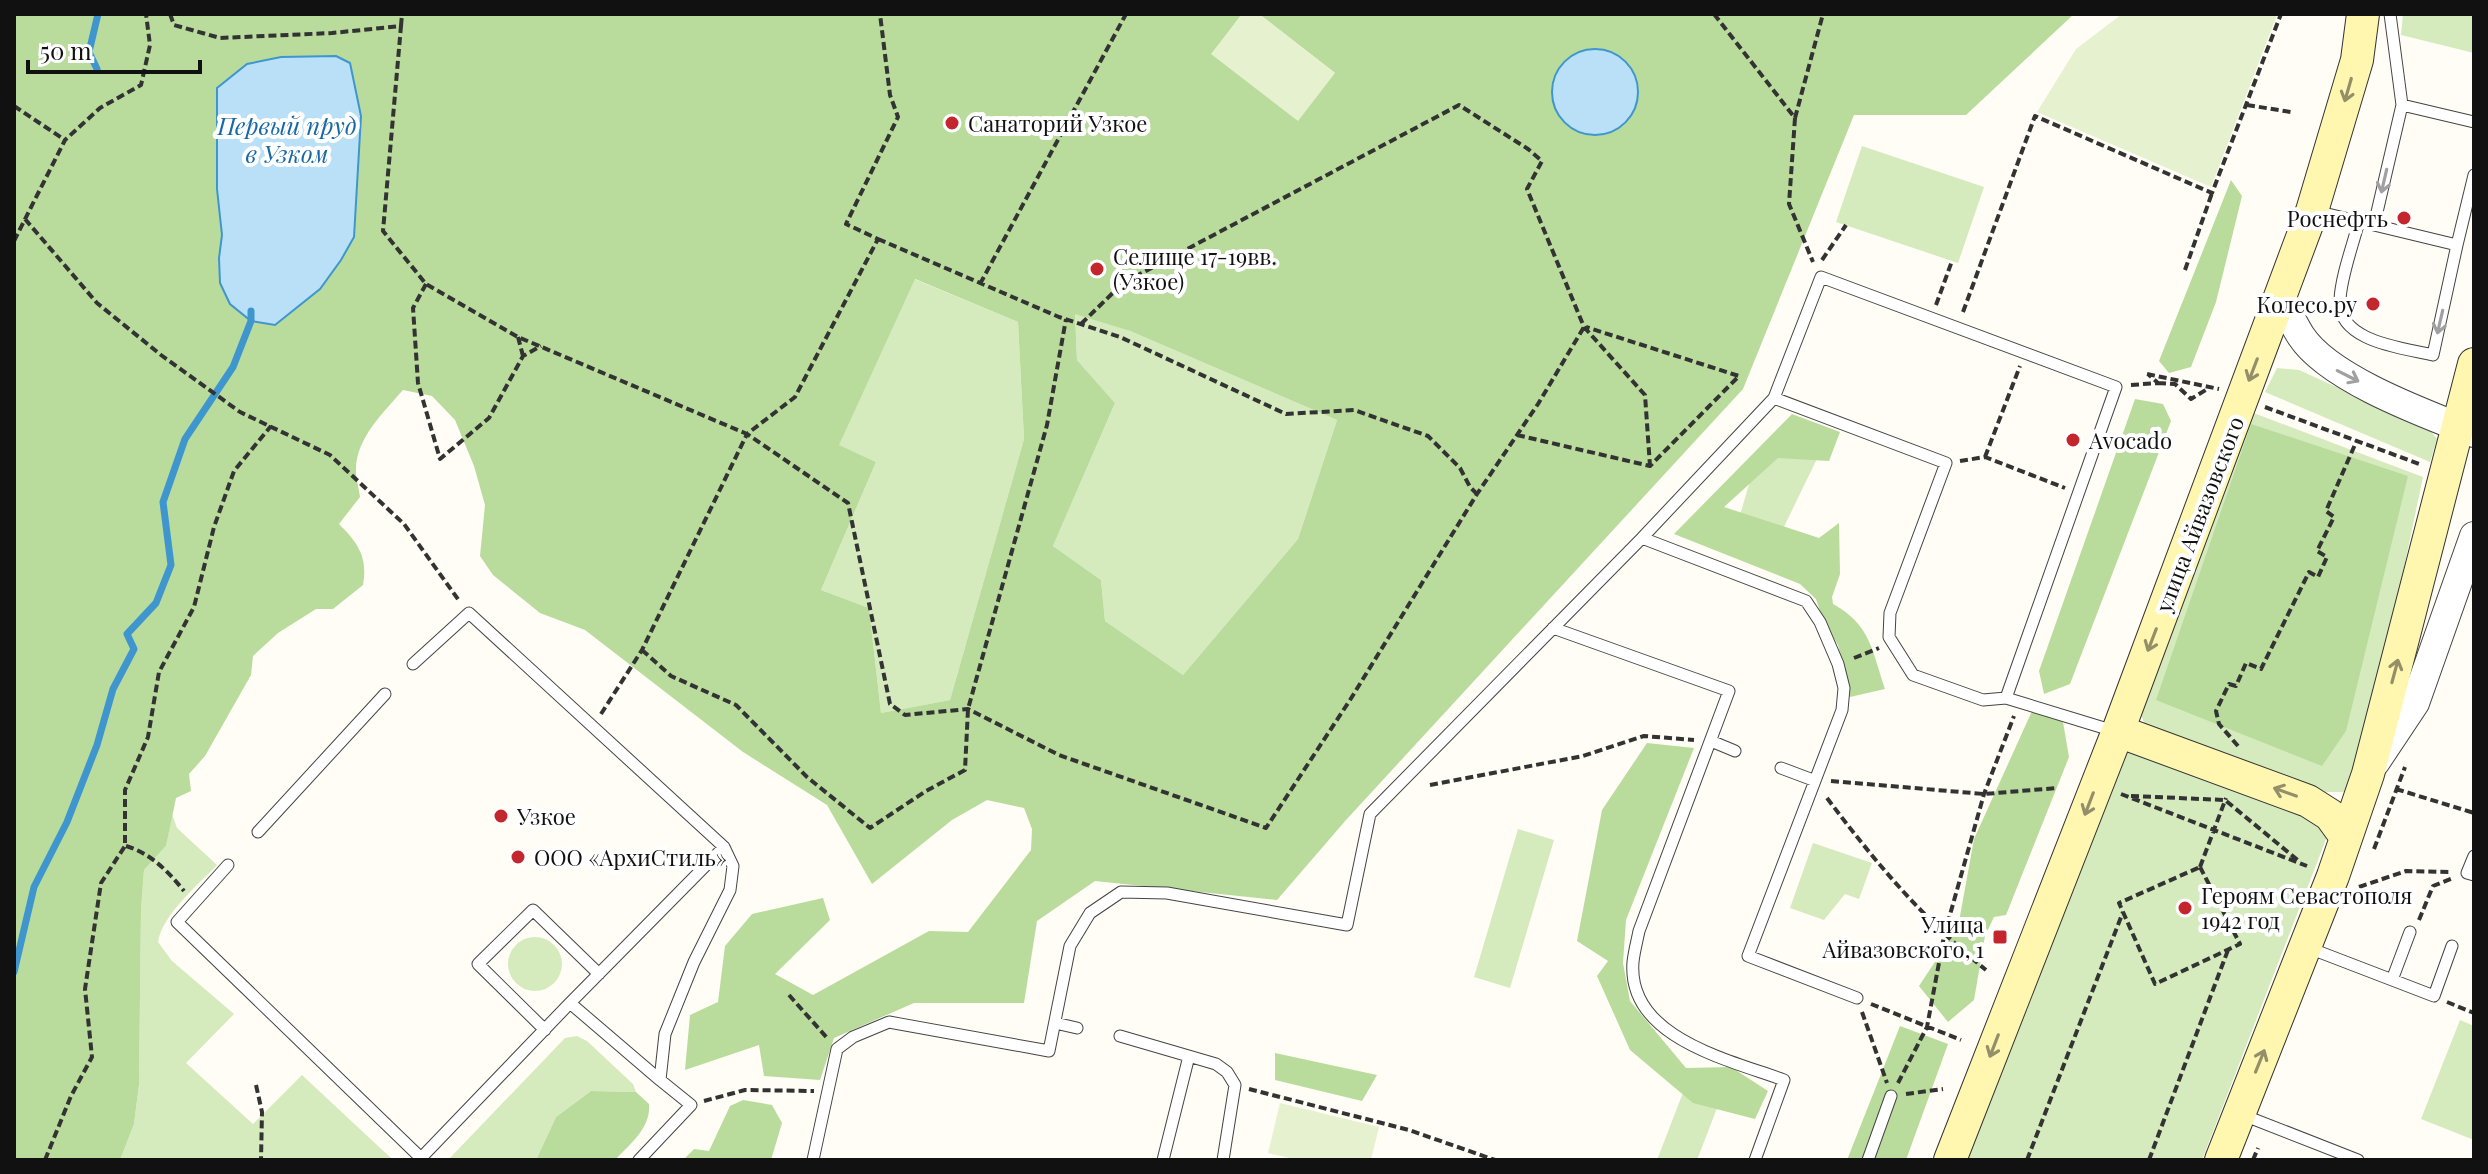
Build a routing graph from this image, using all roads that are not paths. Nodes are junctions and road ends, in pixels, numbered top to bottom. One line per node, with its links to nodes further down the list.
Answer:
1 (2363, 14): 6 (main road, улица Айвазовского, one-way to 6)
2 (2390, 14): 3 (lane)
3 (2402, 105): 4 (lane); 8 (lane, one-way to 8)
4 (2474, 122)
5 (2474, 175): 9 (lane)
6 (2312, 211): 7 (lane); 10 (main road, улица Айвазовского)
7 (2359, 221): 8 (lane); 9 (lane, one-way to 7)
8 (2374, 225): 9 (lane)
9 (2457, 245)
10 (2281, 297): 13 (street, one-way to 13); 20 (main road, улица Айвазовского, one-way to 20)
11 (2474, 364): 13 (main road)
12 (1774, 398): 15 (lane); 19 (lane); 19 (lane)
13 (2466, 430): 24 (main road, one-way to 13)
14 (2474, 536): 24 (street)
15 (1642, 538): 16 (lane); 25 (lane)
16 (1553, 628): 21 (lane); 39 (lane)
17 (413, 664): 28 (lane)
18 (385, 694): 26 (lane)
19 (2006, 698): 20 (lane)
20 (2118, 731): 27 (main road, one-way to 20); 54 (main road, улица Айвазовского, one-way to 54)
21 (1711, 741): 22 (lane); 52 (lane)
22 (1735, 751)
23 (1781, 768): 25 (lane)
24 (2368, 774): 27 (main road)
25 (1813, 780): 37 (lane)
26 (258, 832)
27 (2346, 837): 34 (main road)
28 (724, 847): 35 (lane); 44 (lane)
29 (2474, 856): 31 (lane)
30 (228, 865): 41 (lane)
31 (2470, 874)
32 (2410, 932): 36 (lane)
33 (2452, 946): 36 (lane)
34 (2305, 947): 36 (lane); 46 (main road, one-way to 34)
35 (599, 974): 38 (lane); 41 (lane)
36 (2392, 980)
37 (1857, 998)
38 (570, 1003): 41 (lane); 44 (lane)
39 (1055, 1023): 40 (lane); 49 (lane)
40 (1077, 1028)
41 (545, 1030)
42 (1120, 1036): 43 (lane)
43 (1189, 1056): 50 (lane); 51 (lane)
44 (660, 1080): 48 (lane)
45 (1891, 1096): 53 (lane)
46 (2239, 1113): 47 (lane); 55 (main road)
47 (2324, 1154): 56 (lane)
48 (639, 1160)
49 (813, 1160)
50 (1163, 1160)
51 (1223, 1160)
52 (1755, 1160)
53 (1868, 1160)
54 (1950, 1160)
55 (2221, 1160)
56 (2358, 1160)

